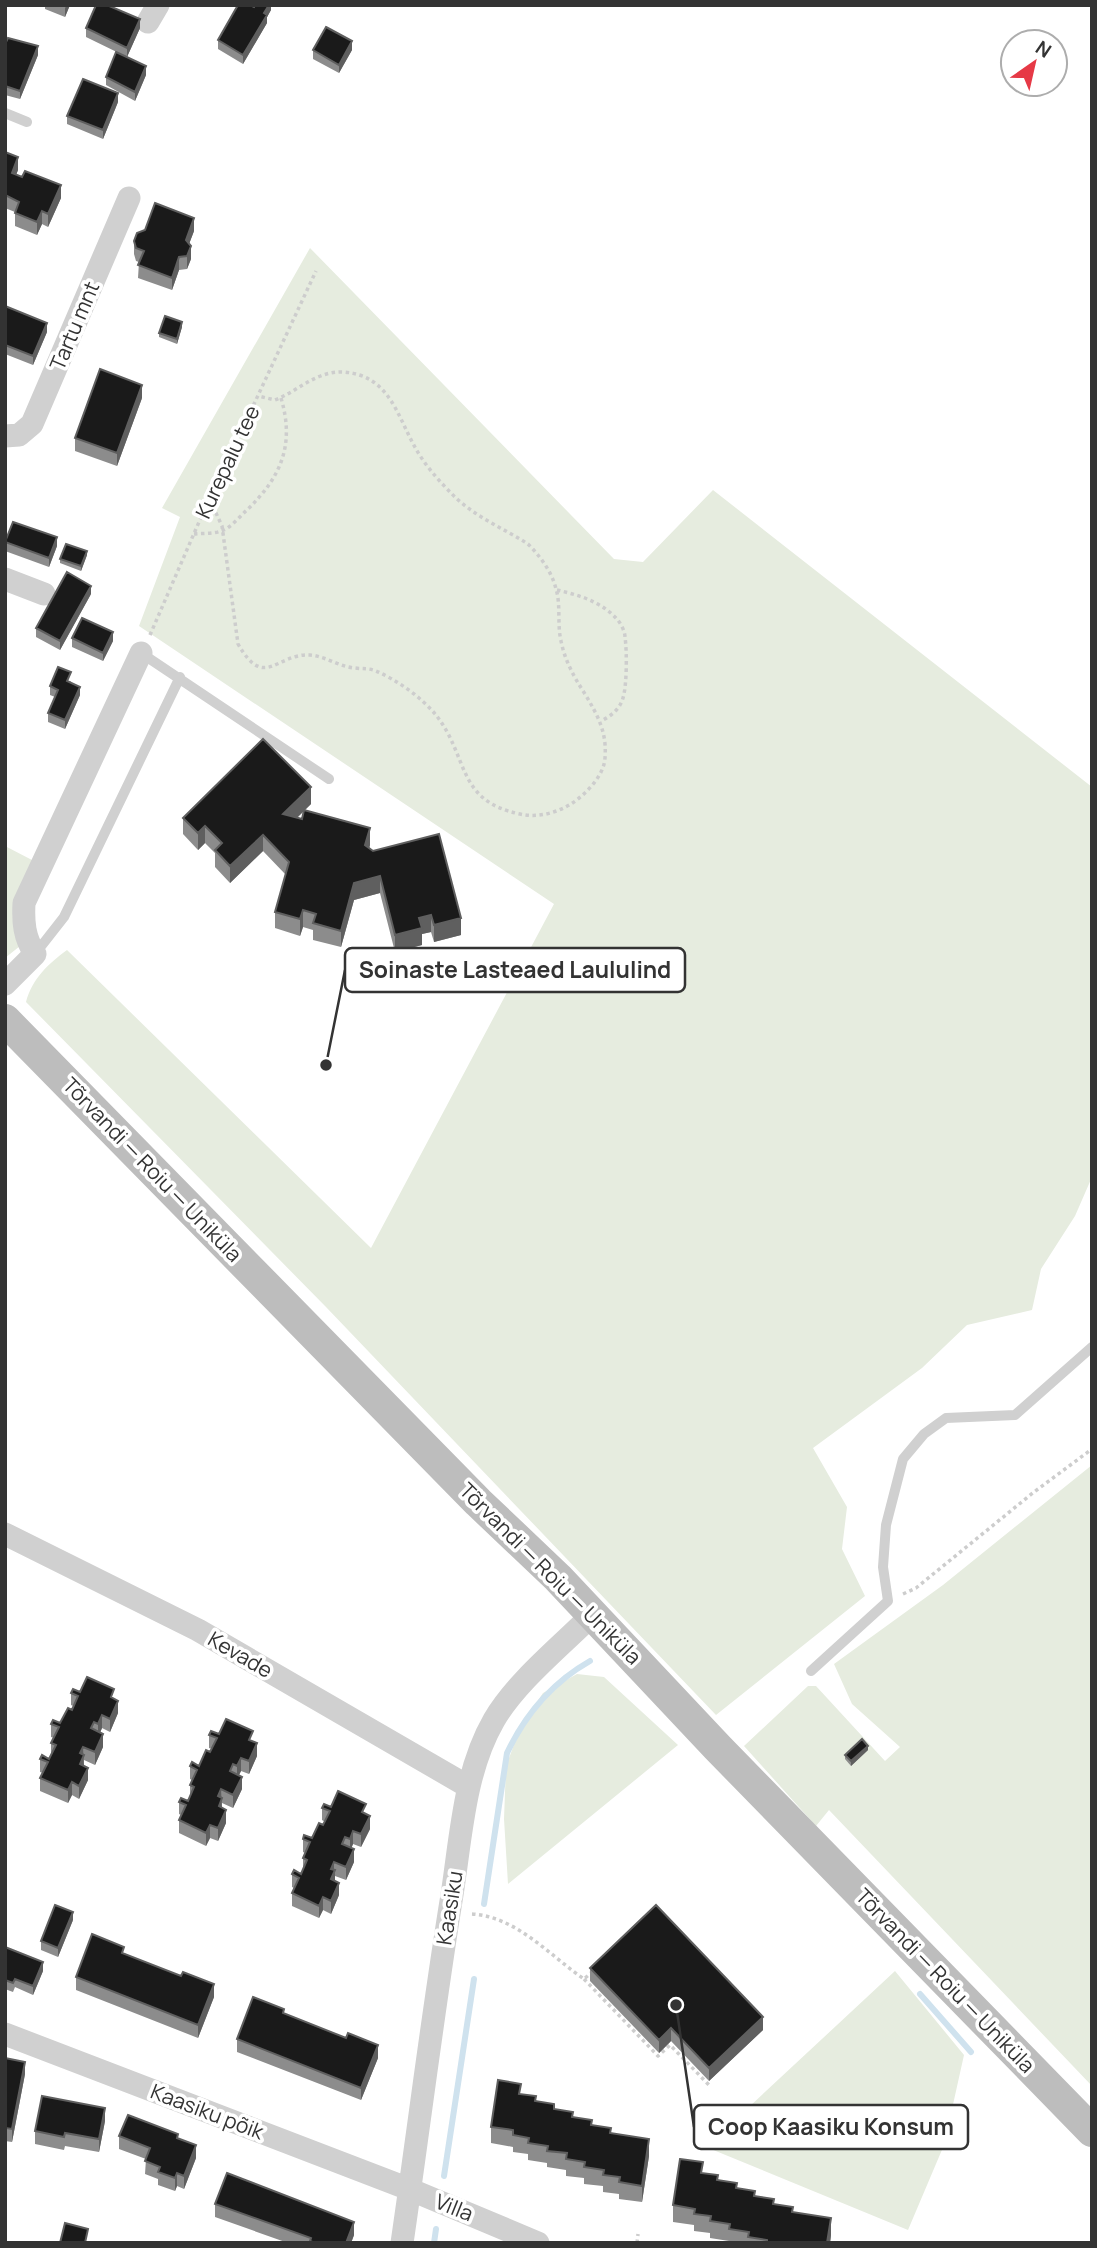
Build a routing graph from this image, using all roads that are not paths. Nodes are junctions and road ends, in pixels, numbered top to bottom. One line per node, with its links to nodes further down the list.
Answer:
1 (5, 113): 2 (lane)
2 (27, 122)
3 (129, 198): 4 (street, Tartu mnt)
4 (5, 436)
5 (5, 579): 6 (street)
6 (44, 594)
7 (141, 653): 8 (lane); 10 (street)
8 (180, 677): 9 (lane); 10 (lane)
9 (329, 779)
10 (35, 954): 11 (street)
11 (5, 984)
12 (5, 1020): 15 (street, Tõrvandi — Roiu — Uniküla)
13 (1092, 1347): 16 (lane)
14 (5, 1534): 17 (street, Kevade)
15 (592, 1615): 17 (street, Kaasiku); 19 (street, Tõrvandi — Roiu — Uniküla)
16 (811, 1671)
17 (469, 1787): 20 (street, Kaasiku)
18 (5, 2034): 20 (street, Kaasiku põik)
19 (1092, 2131)
20 (409, 2189): 21 (street, Kaasiku); 22 (street, Villa)
21 (401, 2243)
22 (538, 2243)

